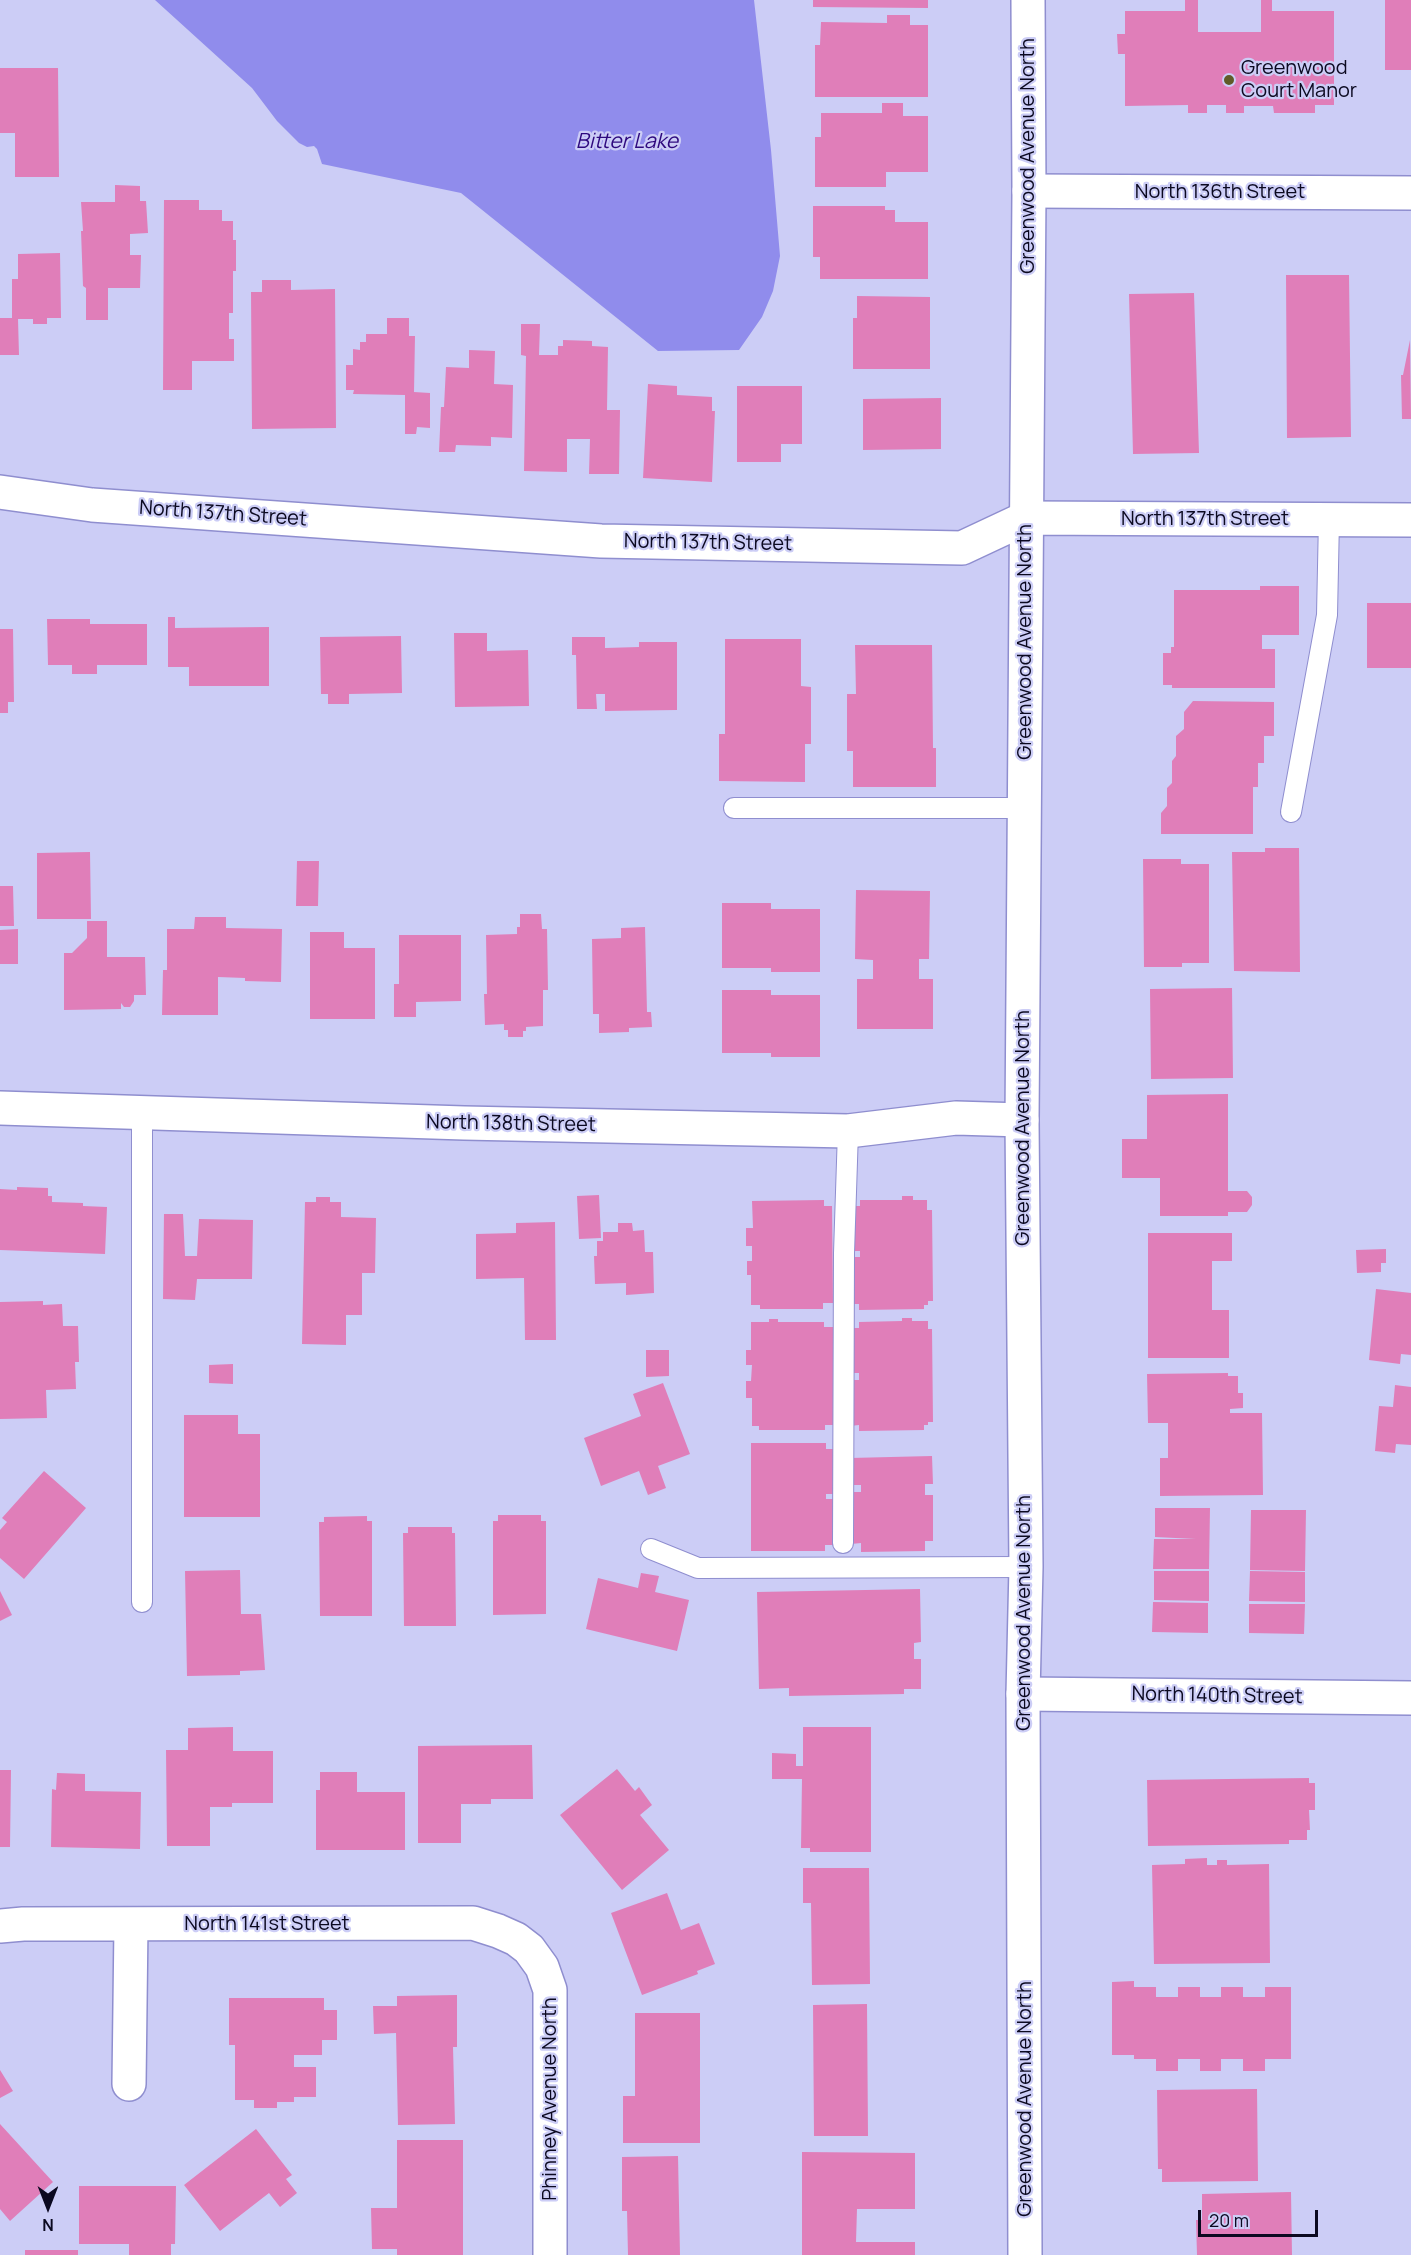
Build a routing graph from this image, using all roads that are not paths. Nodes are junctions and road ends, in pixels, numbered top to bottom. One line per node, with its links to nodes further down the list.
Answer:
1 (1028, 0): 2 (street, Greenwood Avenue North)
2 (1029, 191): 3 (street, North 136th Street); 5 (street, Greenwood Avenue North)
3 (1411, 193)
4 (0, 492): 5 (street, North 137th Street)
5 (1026, 518): 6 (street, North 137th Street); 9 (street, Greenwood Avenue North)
6 (1329, 519): 7 (street, North 137th Street); 10 (lane)
7 (1411, 520)
8 (734, 808): 9 (lane)
9 (1024, 808): 13 (street, Greenwood Avenue North)
10 (1291, 812)
11 (0, 1108): 12 (street, North 138th Street)
12 (142, 1113): 14 (street, North 138th Street); 18 (lane)
13 (1022, 1119): 14 (street, North 138th Street); 17 (street, Greenwood Avenue North)
14 (848, 1131): 15 (lane)
15 (843, 1543)
16 (651, 1549): 17 (lane)
17 (1026, 1567): 19 (street, Greenwood Avenue North)
18 (142, 1602)
19 (1023, 1694): 20 (street, North 140th Street); 26 (street, Greenwood Avenue North)
20 (1411, 1698)
21 (131, 1925): 22 (street, North 141st Street); 23 (street, North 141st Street); 24 (street)
22 (0, 1926)
23 (528, 1949): 25 (street, Phinney Avenue North)
24 (129, 2084)
25 (550, 2255)
26 (1025, 2255)

